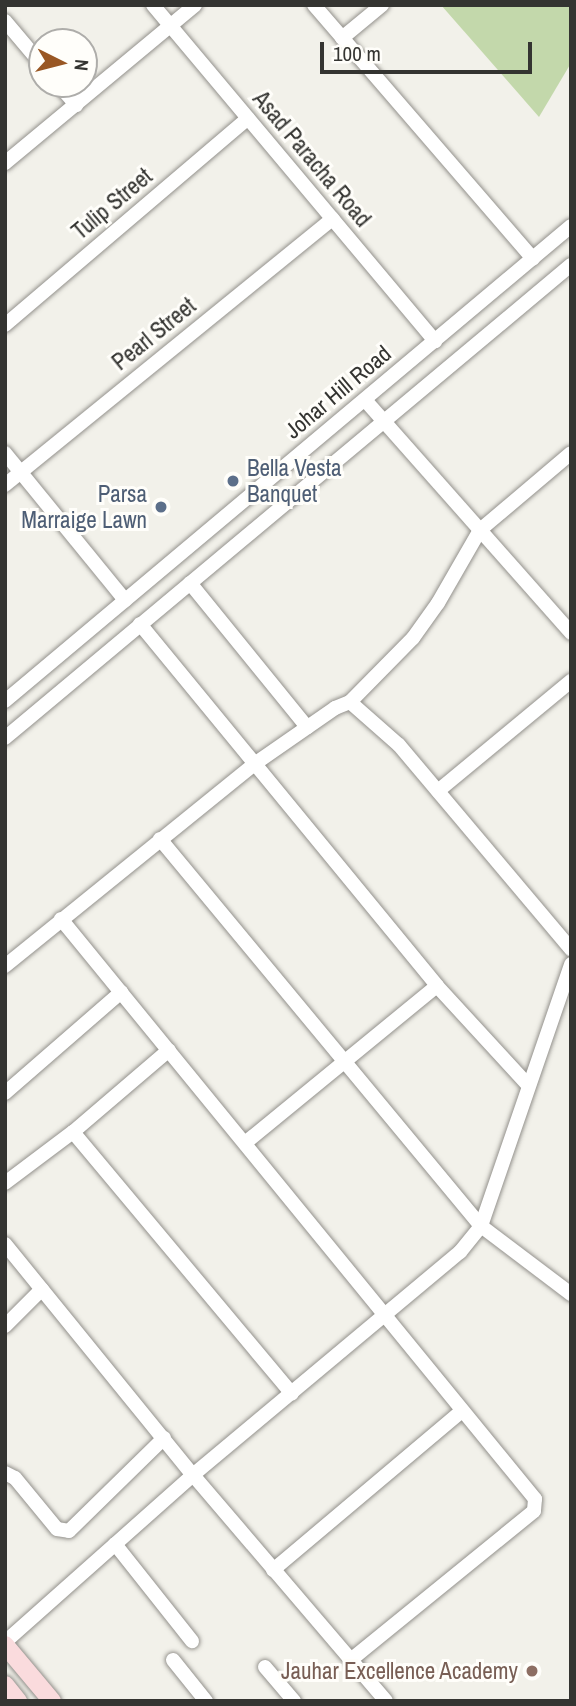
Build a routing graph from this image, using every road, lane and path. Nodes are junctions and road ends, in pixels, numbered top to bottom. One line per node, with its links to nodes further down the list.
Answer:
1 (153, 5): 6 (street, Asad Paracha Road)
2 (195, 5): 6 (street)
3 (314, 5): 7 (street)
4 (382, 5): 7 (street)
5 (5, 21): 8 (street)
6 (171, 26): 10 (street); 11 (street, Asad Paracha Road)
7 (342, 38): 15 (street)
8 (28, 48)
9 (70, 98): 10 (street)
10 (76, 105): 12 (street)
11 (248, 118): 13 (street, Asad Paracha Road); 17 (street, Tulip Street)
12 (5, 163)
13 (332, 219): 18 (street, Asad Paracha Road); 23 (street, Pearl Street)
14 (571, 226): 15 (street, Johar Hill Road)
15 (533, 258): 18 (street, Johar Hill Road)
16 (571, 265): 20 (street)
17 (5, 325)
18 (435, 341): 19 (street, Johar Hill Road)
19 (365, 400): 20 (street); 27 (street, Johar Hill Road)
20 (384, 422): 25 (street); 26 (street)
21 (5, 453): 23 (street)
22 (571, 453): 25 (street)
23 (22, 471): 24 (street, Pearl Street); 27 (street)
24 (5, 485)
25 (480, 530): 29 (street); 32 (street)
26 (190, 583): 28 (street); 33 (street)
27 (125, 600): 31 (street, Johar Hill Road)
28 (140, 624): 34 (street); 35 (street)
29 (571, 633)
30 (571, 681): 36 (street)
31 (5, 701)
32 (350, 702): 33 (street); 36 (street)
33 (307, 727): 35 (street)
34 (5, 738)
35 (253, 765): 37 (street); 42 (street)
36 (438, 791): 39 (street)
37 (160, 839): 38 (street); 45 (street)
38 (61, 919): 41 (street); 43 (street)
39 (571, 949)
40 (571, 964): 46 (street)
41 (5, 966)
42 (437, 986): 45 (street); 46 (street)
43 (121, 992): 44 (street); 47 (street)
44 (169, 1050): 48 (street); 49 (street)
45 (343, 1063): 49 (street); 51 (street)
46 (528, 1085): 51 (street)
47 (5, 1093)
48 (73, 1132): 50 (street); 59 (street)
49 (245, 1143): 57 (street)
50 (5, 1183)
51 (481, 1226): 55 (street); 57 (street)
52 (5, 1244): 53 (street)
53 (30, 1275): 54 (street); 56 (street)
54 (42, 1289): 56 (street); 61 (street)
55 (571, 1294)
56 (20, 1311): 58 (street)
57 (384, 1314): 59 (street); 60 (street)
58 (5, 1326)
59 (292, 1394): 63 (street)
60 (462, 1411): 65 (street); 68 (street)
61 (164, 1438): 62 (street); 63 (street)
62 (5, 1473)
63 (194, 1475): 64 (street); 65 (street)
64 (115, 1544): 66 (street); 67 (street)
65 (273, 1570): 68 (street)
66 (192, 1641)
67 (5, 1643): 73 (main road)
68 (352, 1659): 76 (street)
69 (173, 1660): 74 (street)
70 (265, 1667): 75 (street)
71 (5, 1685): 72 (main road)
72 (18, 1701)
73 (52, 1701)
74 (206, 1701)
75 (294, 1701)
76 (386, 1701)

